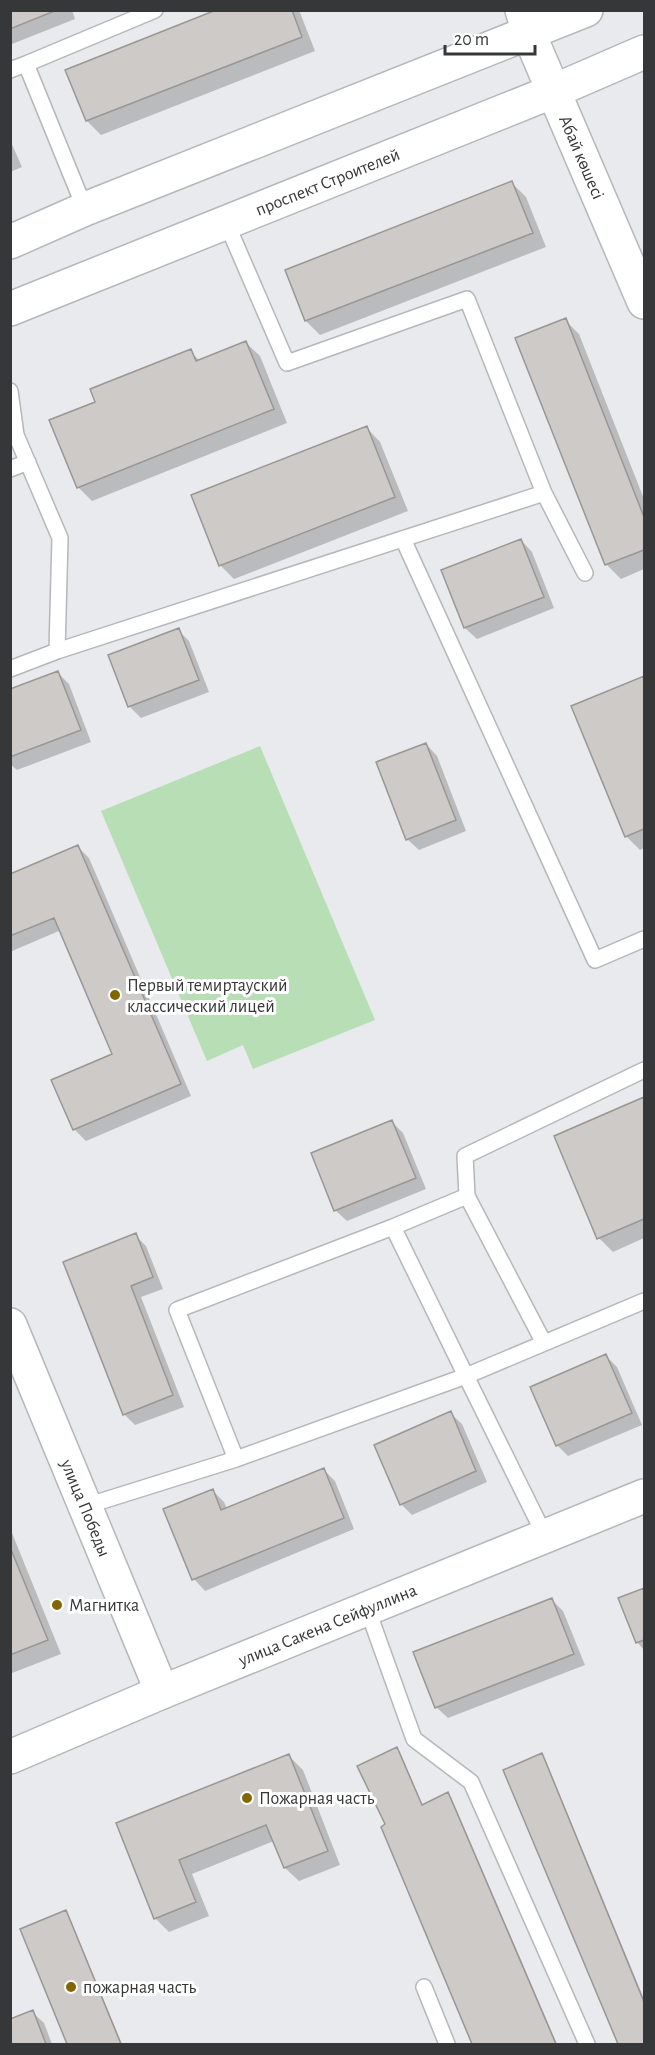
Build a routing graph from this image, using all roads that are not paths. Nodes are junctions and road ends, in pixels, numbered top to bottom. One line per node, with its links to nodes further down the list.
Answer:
1 (155, 10): 5 (lane)
2 (586, 10): 3 (street)
3 (526, 22): 7 (street, Абай көшесі); 8 (street)
4 (645, 52): 7 (street, проспект Строителей)
5 (26, 64): 6 (lane); 8 (lane)
6 (10, 69)
7 (554, 91): 9 (street, проспект Строителей); 11 (street, Абай көшесі)
8 (85, 210): 10 (street)
9 (226, 222): 12 (street, проспект Строителей); 16 (lane)
10 (10, 242)
11 (645, 302)
12 (10, 309)
13 (10, 391): 14 (lane)
14 (28, 462): 15 (lane); 19 (lane)
15 (10, 469)
16 (544, 494): 17 (lane); 18 (lane)
17 (403, 539): 19 (lane); 21 (lane)
18 (585, 573)
19 (57, 651): 20 (lane)
20 (10, 669)
21 (645, 939)
22 (645, 1070): 23 (lane)
23 (467, 1196): 24 (lane); 27 (lane)
24 (393, 1227): 28 (lane); 29 (lane)
25 (645, 1301): 27 (lane)
26 (10, 1325): 31 (street, улица Победы)
27 (544, 1344): 28 (lane)
28 (466, 1376): 29 (lane); 32 (lane)
29 (236, 1459): 31 (lane)
30 (645, 1496): 32 (street, улица Сакена Сейфуллина)
31 (86, 1506): 34 (street, улица Победы)
32 (545, 1536): 33 (street, улица Сакена Сейфуллина)
33 (367, 1608): 34 (street, улица Сакена Сейфуллина); 38 (lane)
34 (162, 1692): 35 (street, улица Сакена Сейфуллина)
35 (10, 1757)
36 (424, 1987): 37 (lane)
37 (447, 2044)
38 (587, 2044)

